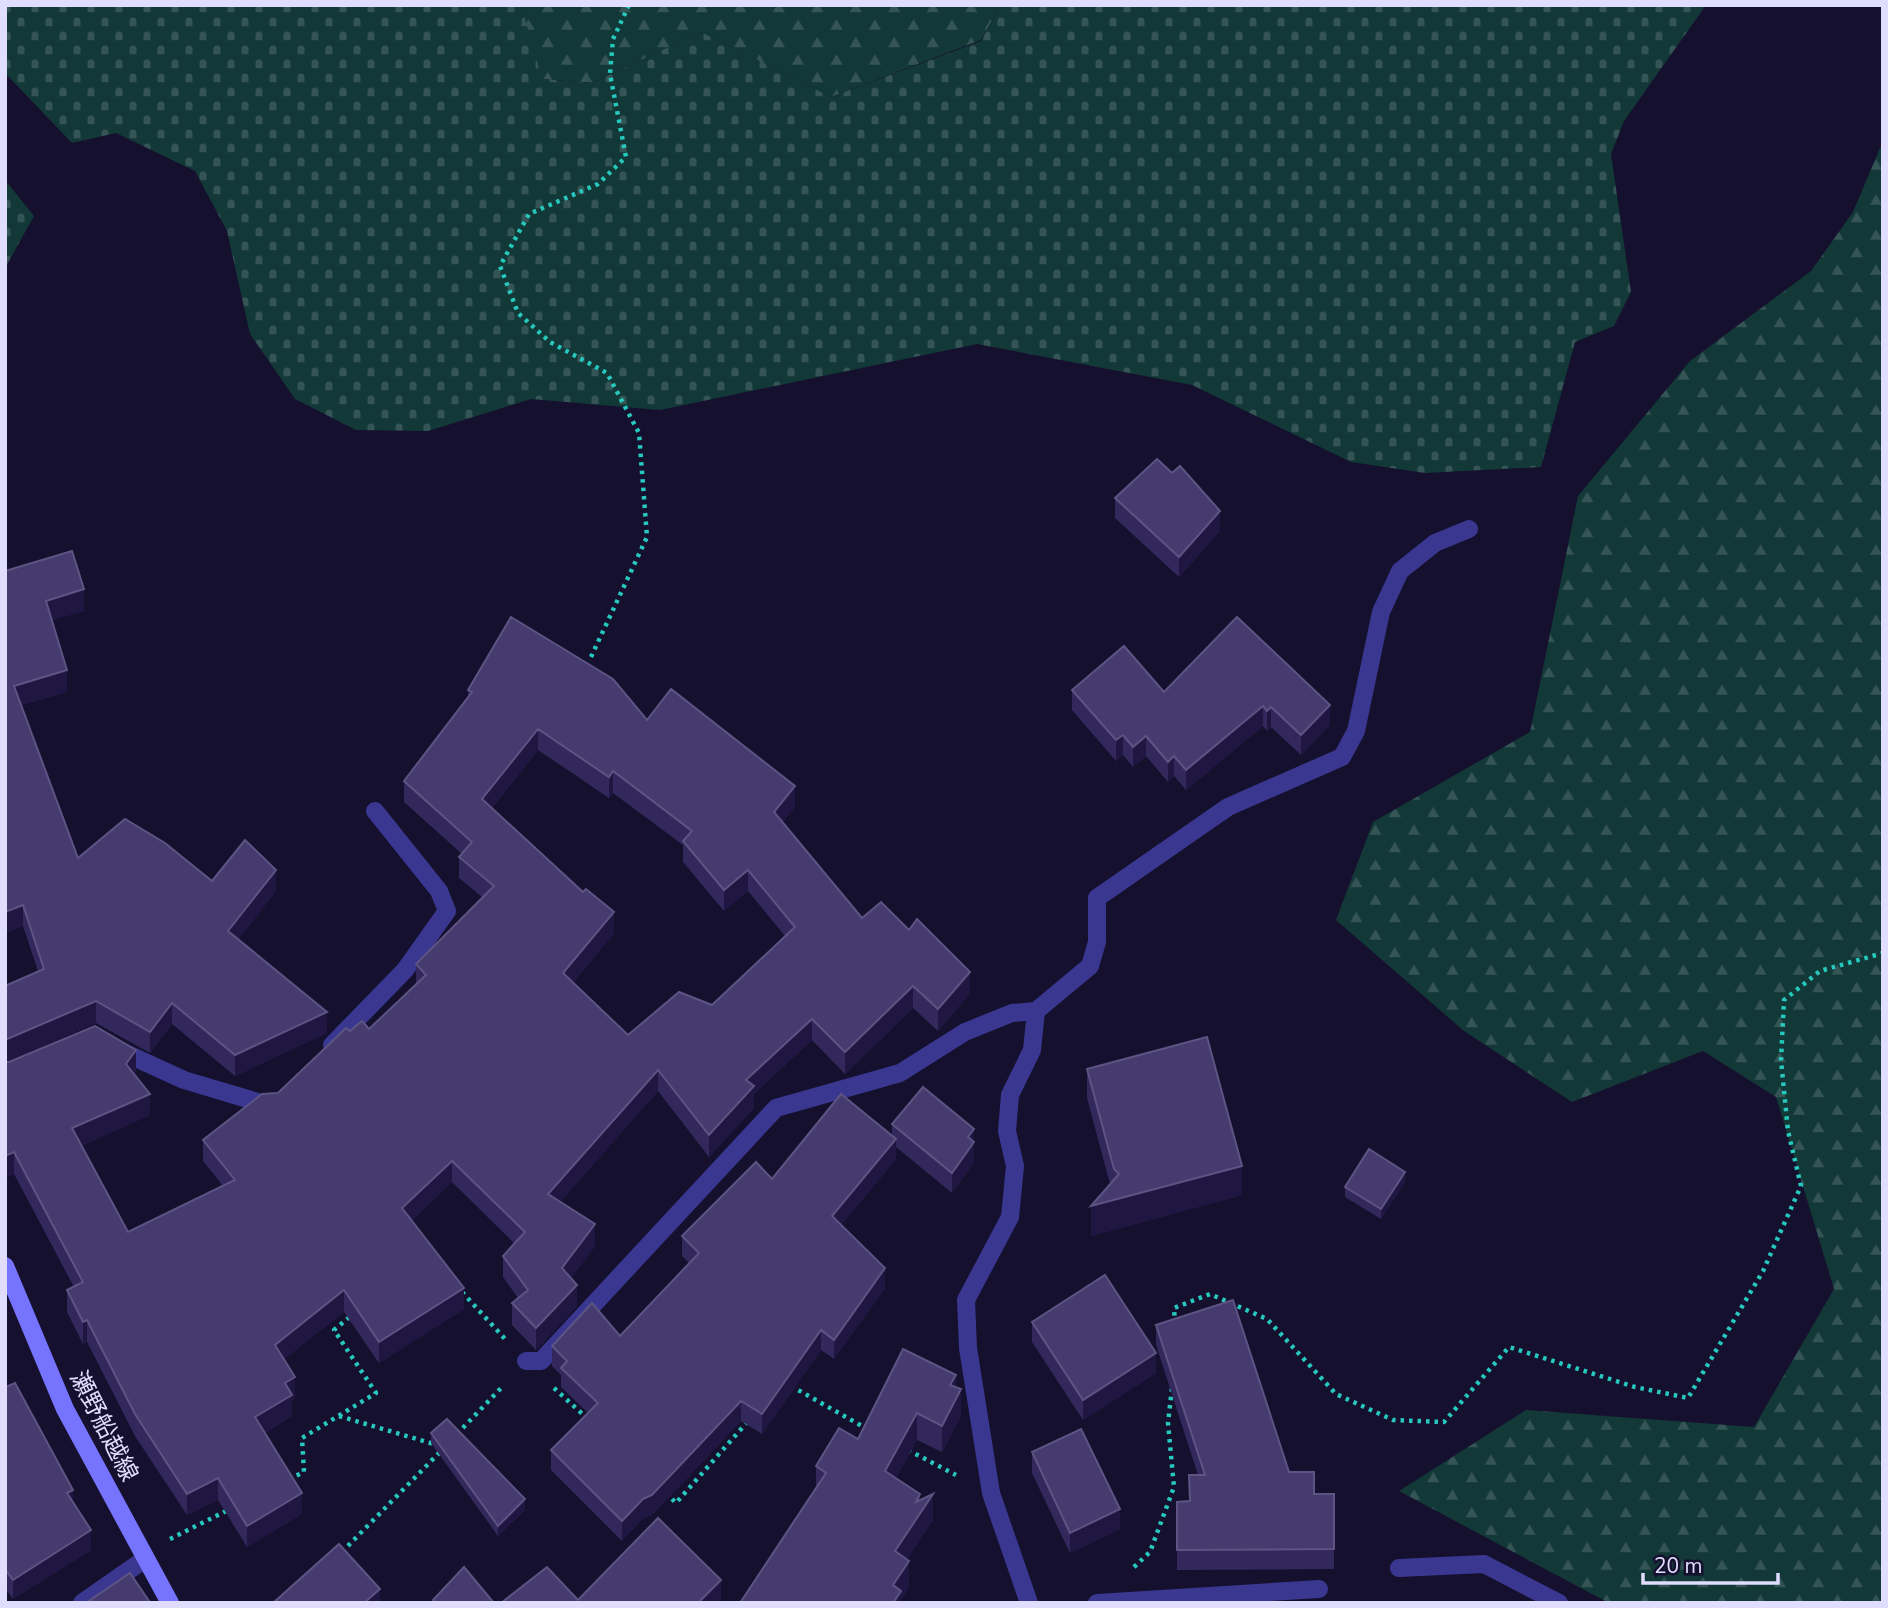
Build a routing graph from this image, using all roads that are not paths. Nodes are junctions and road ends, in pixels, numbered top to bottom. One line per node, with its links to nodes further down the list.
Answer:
1 (1469, 529): 3 (street)
2 (375, 811): 5 (street)
3 (1036, 1011): 9 (street); 15 (street)
4 (96, 1034): 6 (street)
5 (319, 1058)
6 (276, 1102)
7 (5, 1266): 8 (main road, 瀬野船越線)
8 (10, 1293): 10 (main road, 瀬野船越線)
9 (526, 1361)
10 (144, 1556): 13 (street); 14 (main road, 瀬野船越線)
11 (1399, 1568): 17 (street)
12 (1319, 1589): 16 (street)
13 (82, 1603)
14 (170, 1603)
15 (1029, 1603)
16 (1097, 1603)
17 (1559, 1603)

